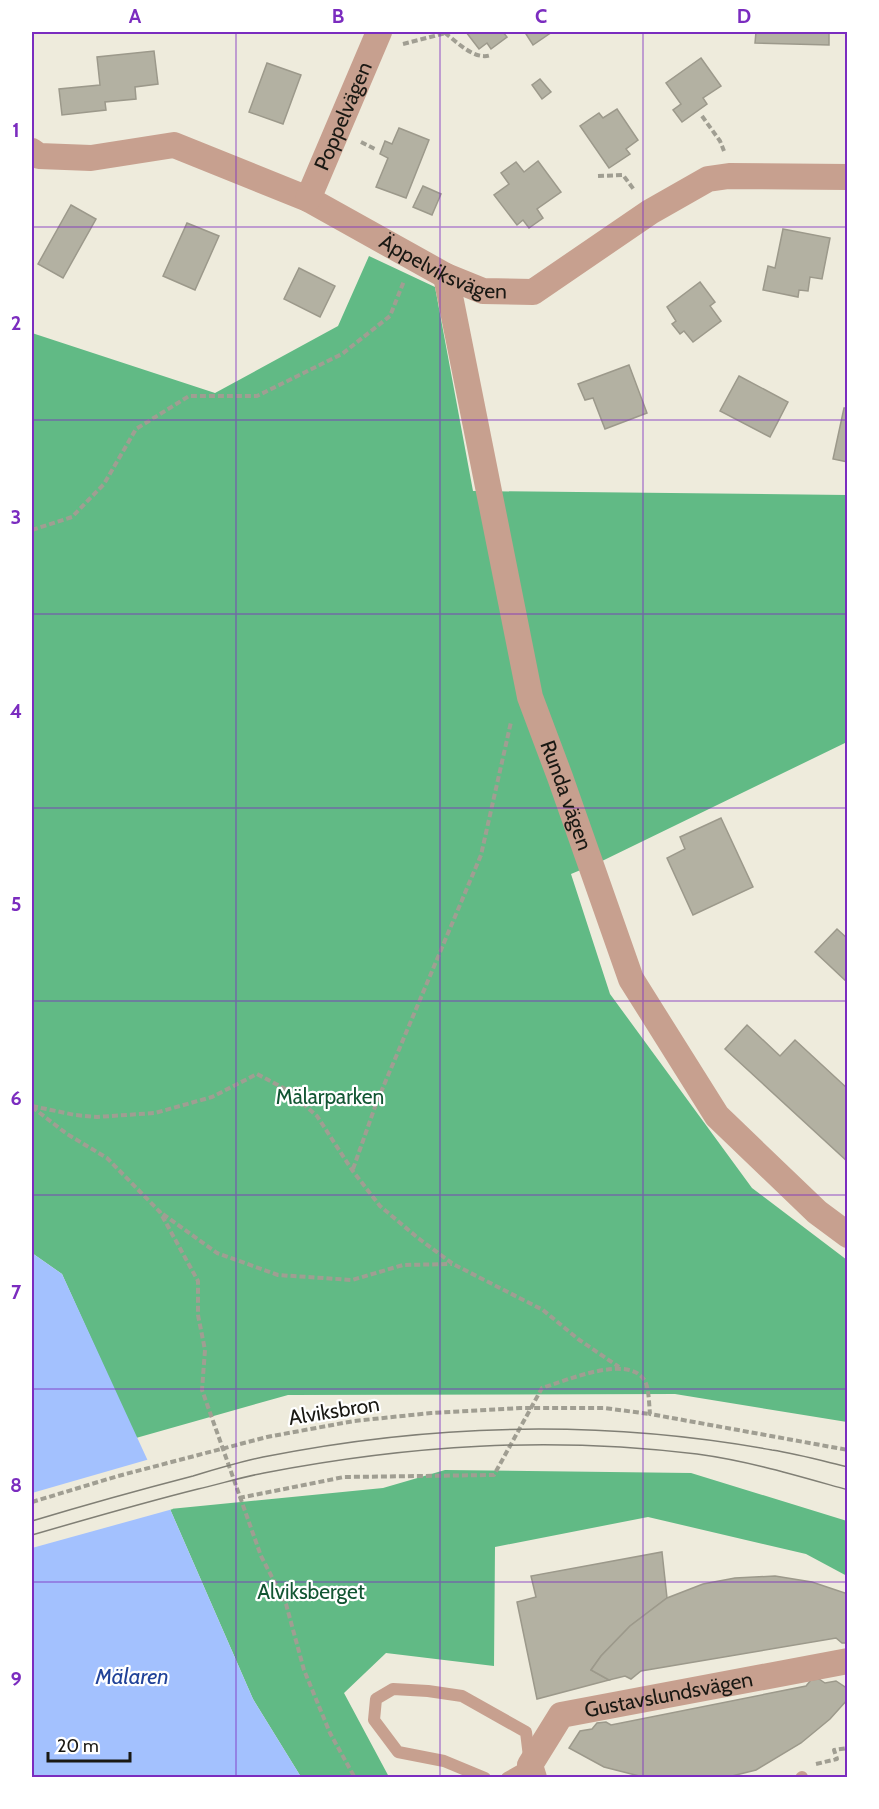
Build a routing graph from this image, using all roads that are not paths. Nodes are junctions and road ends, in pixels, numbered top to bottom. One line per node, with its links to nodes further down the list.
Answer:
1 (379, 32): 4 (street, Poppelvägen)
2 (32, 151): 4 (street, Äppelviksvägen)
3 (848, 177): 5 (street, Äppelviksvägen)
4 (308, 199): 5 (street, Äppelviksvägen)
5 (446, 276): 6 (street, Runda vägen)
6 (848, 1235)
7 (848, 1661): 8 (street, Gustavslundsvägen)
8 (532, 1771): 9 (lane); 10 (lane)
9 (485, 1778)
10 (507, 1778)

